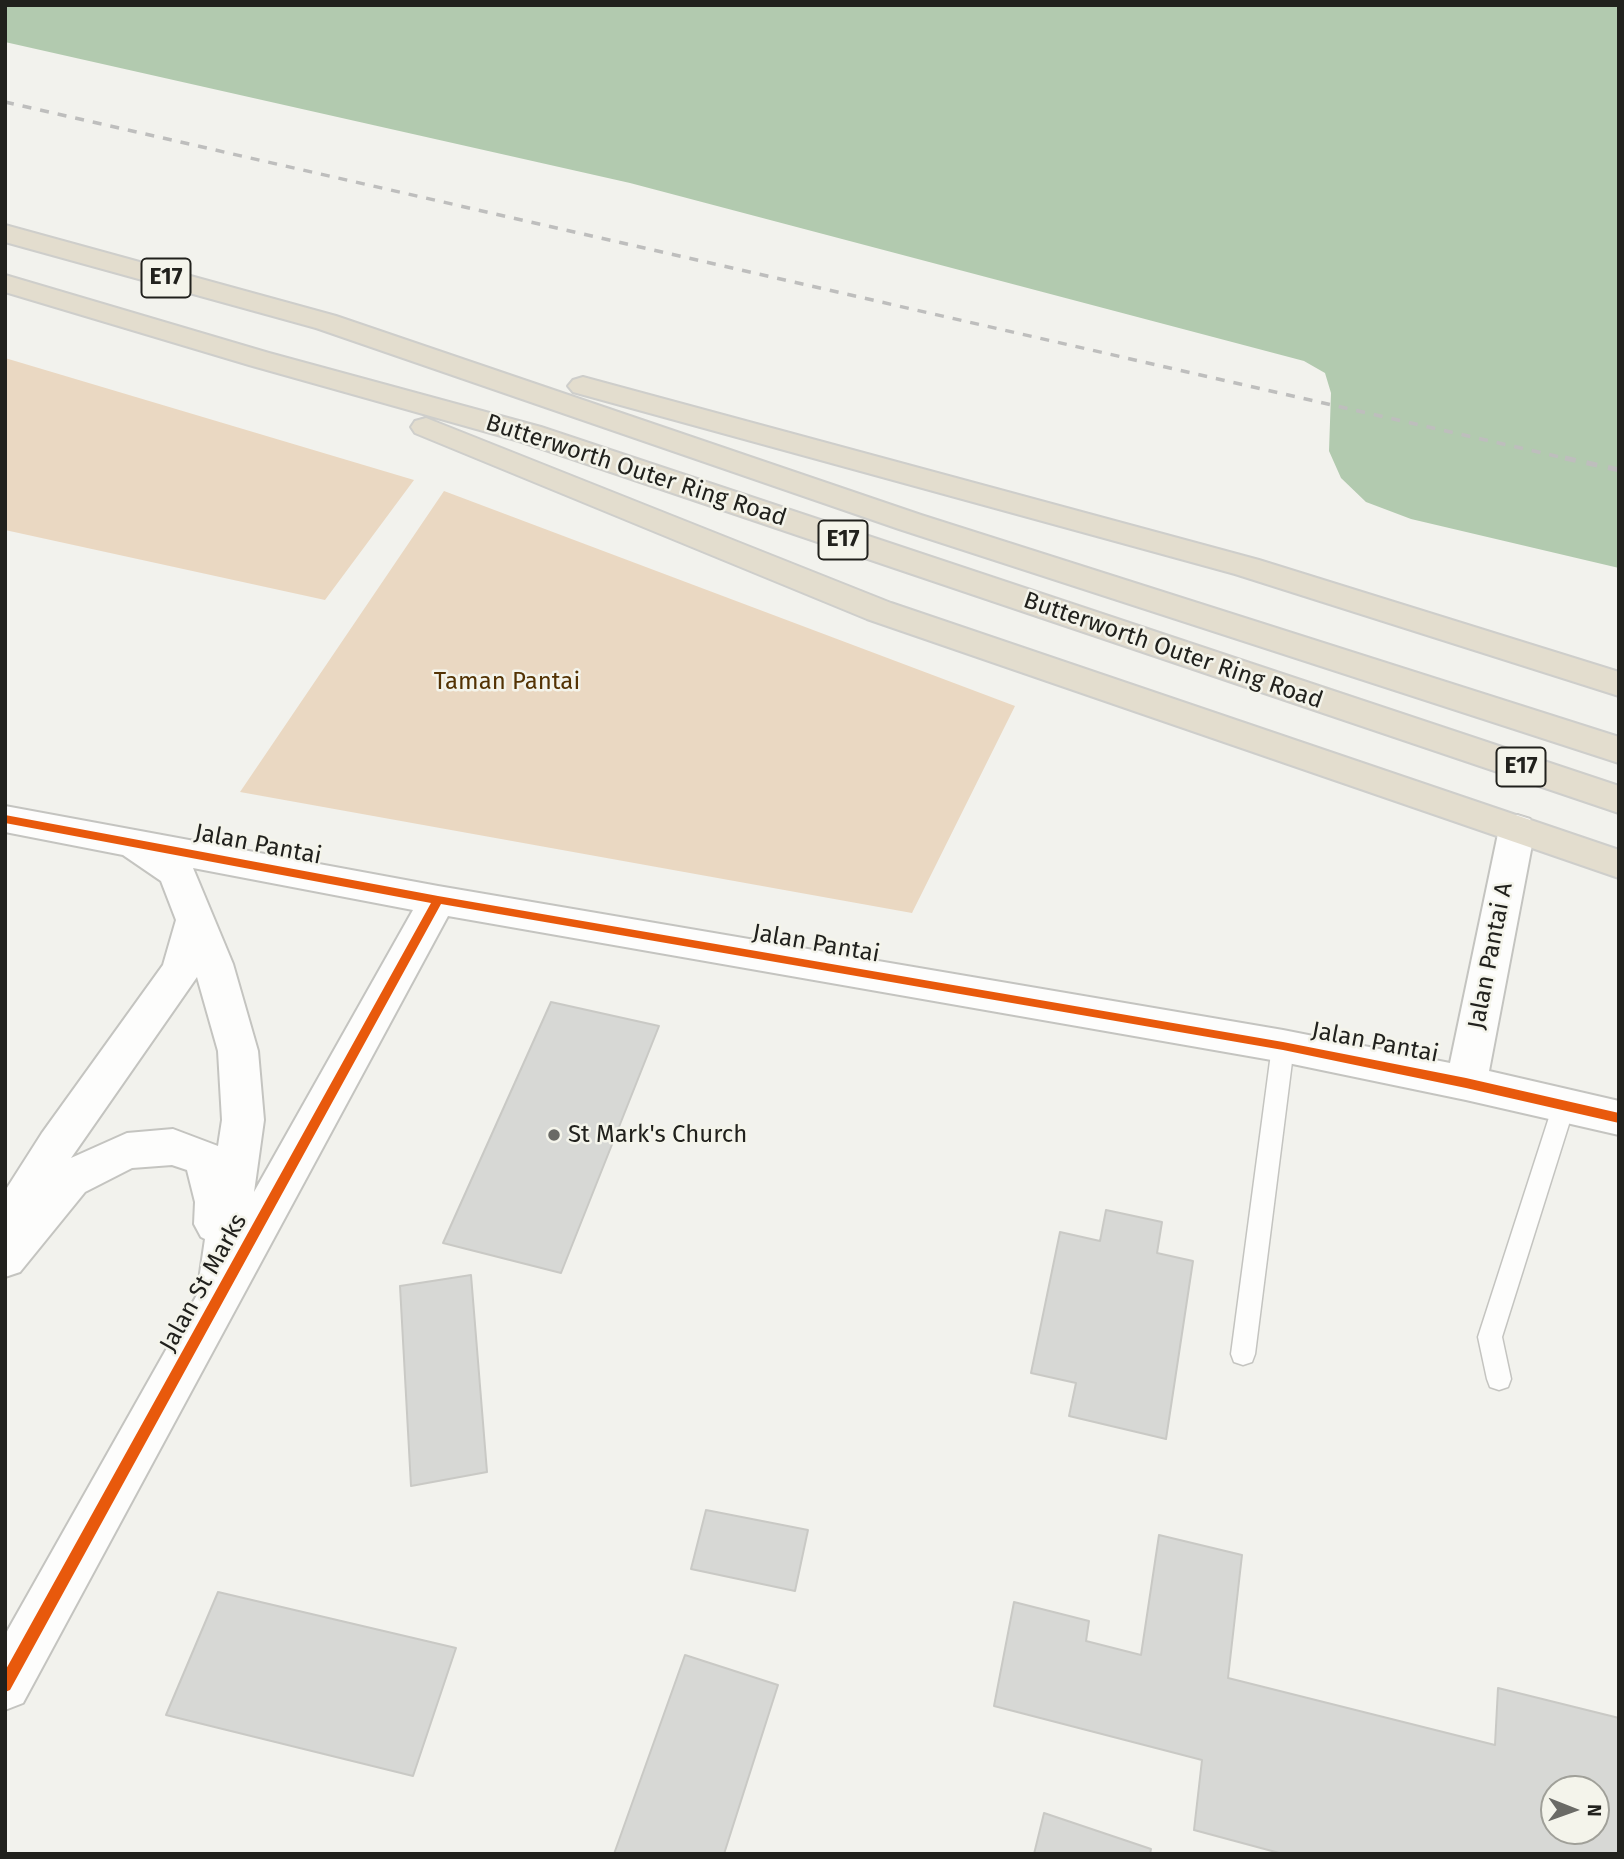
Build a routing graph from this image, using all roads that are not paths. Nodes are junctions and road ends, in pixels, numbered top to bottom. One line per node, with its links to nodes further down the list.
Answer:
1 (5, 233): 3 (highway, Butterworth Outer Ring Road / E17)
2 (5, 283): 4 (highway, Butterworth Outer Ring Road / E17)
3 (326, 322): 5 (highway); 6 (highway, Butterworth Outer Ring Road / E17)
4 (259, 359): 7 (highway, Butterworth Outer Ring Road / E17); 9 (highway)
5 (1619, 684)
6 (1619, 750)
7 (1619, 800)
8 (5, 819): 10 (street, Jalan Pantai)
9 (1517, 829): 11 (highway); 15 (street, Jalan Pantai A)
10 (126, 841): 12 (street, Jalan Pantai); 13 (street)
11 (1619, 863)
12 (438, 900): 14 (street, Jalan Pantai); 20 (street, Jalan St Marks)
13 (196, 918): 18 (street); 20 (street)
14 (1283, 1046): 15 (street, Jalan Pantai); 21 (lane)
15 (1466, 1083): 16 (street, Jalan Pantai)
16 (1564, 1105): 17 (street, Jalan Pantai); 22 (lane)
17 (1619, 1118)
18 (5, 1229)
19 (5, 1258): 20 (street)
20 (217, 1303): 23 (street, Jalan St Marks)
21 (1243, 1354)
22 (1499, 1379)
23 (5, 1685)

